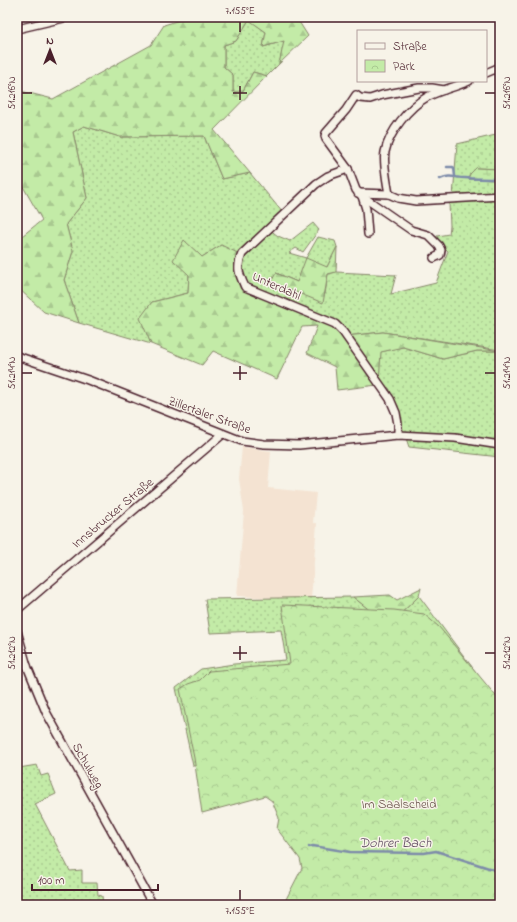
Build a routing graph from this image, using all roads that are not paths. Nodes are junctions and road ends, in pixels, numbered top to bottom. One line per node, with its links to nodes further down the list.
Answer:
1 (68, 17): 2 (street)
2 (17, 28)
3 (500, 67): 4 (street)
4 (487, 74)
5 (467, 82): 6 (street)
6 (444, 90): 7 (street); 9 (street)
7 (348, 169): 8 (street); 15 (street, Unterdahl)
8 (360, 194): 9 (street); 11 (street); 12 (street)
9 (389, 194): 10 (street)
10 (500, 196)
11 (368, 234)
12 (434, 258)
13 (17, 356): 14 (street, Zillertaler Straße)
14 (223, 434): 15 (street, Zillertaler Straße); 17 (street, Innsbrucker Straße)
15 (398, 435): 16 (street, Zillertaler Straße)
16 (500, 446)
17 (17, 610)
18 (17, 631): 20 (street, Schulweg)
19 (17, 660): 20 (street)
20 (27, 666): 21 (street, Schulweg)
21 (153, 905)

